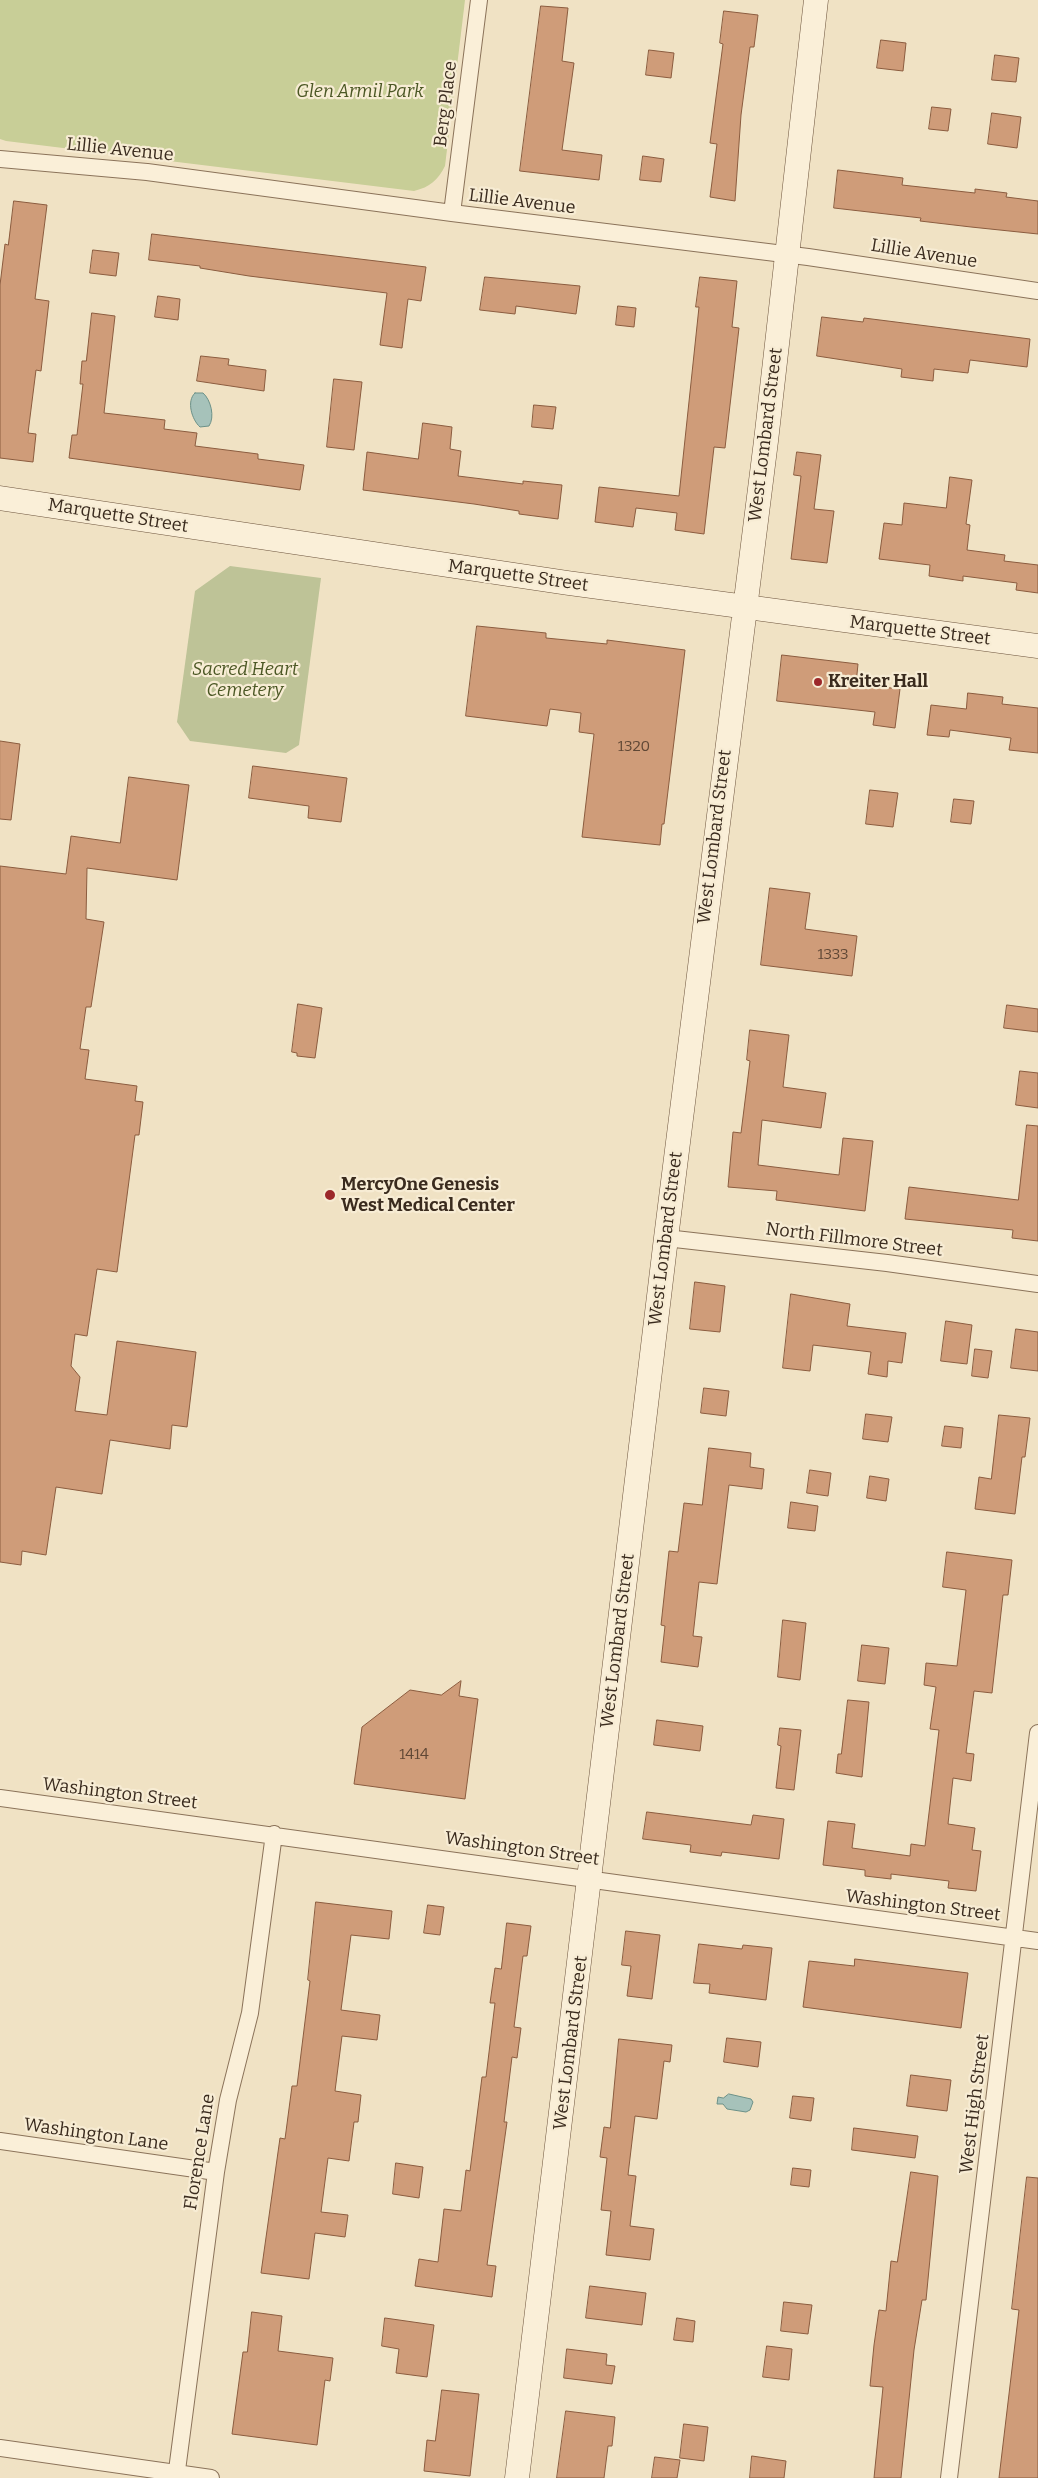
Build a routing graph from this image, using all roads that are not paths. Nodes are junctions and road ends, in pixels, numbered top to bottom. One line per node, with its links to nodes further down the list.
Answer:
1 (479, 0): 4 (street, Berg Place)
2 (816, 0): 5 (street, West Lombard Street)
3 (0, 159): 4 (street, Lillie Avenue)
4 (452, 214): 5 (street, Lillie Avenue)
5 (788, 255): 6 (street, Lillie Avenue); 8 (street, West Lombard Street)
6 (1038, 291)
7 (0, 498): 8 (street, Marquette Street)
8 (744, 608): 9 (street, Marquette Street); 10 (street, West Lombard Street)
9 (1038, 646)
10 (666, 1238): 11 (street, North Fillmore Street); 15 (street, West Lombard Street)
11 (1038, 1284)
12 (1038, 1733): 16 (street, West High Street)
13 (0, 1798): 14 (street, Washington Street)
14 (274, 1834): 15 (street, Washington Street); 19 (street, Florence Lane)
15 (591, 1879): 16 (street, Washington Street); 23 (street, West Lombard Street)
16 (1013, 1938): 17 (street, Washington Street); 24 (street, West High Street)
17 (1038, 1941)
18 (0, 2141): 19 (street, Washington Lane)
19 (216, 2172): 21 (street, Florence Lane)
20 (0, 2448): 21 (street)
21 (177, 2476): 22 (street)
22 (211, 2478)
23 (517, 2478)
24 (950, 2478)

